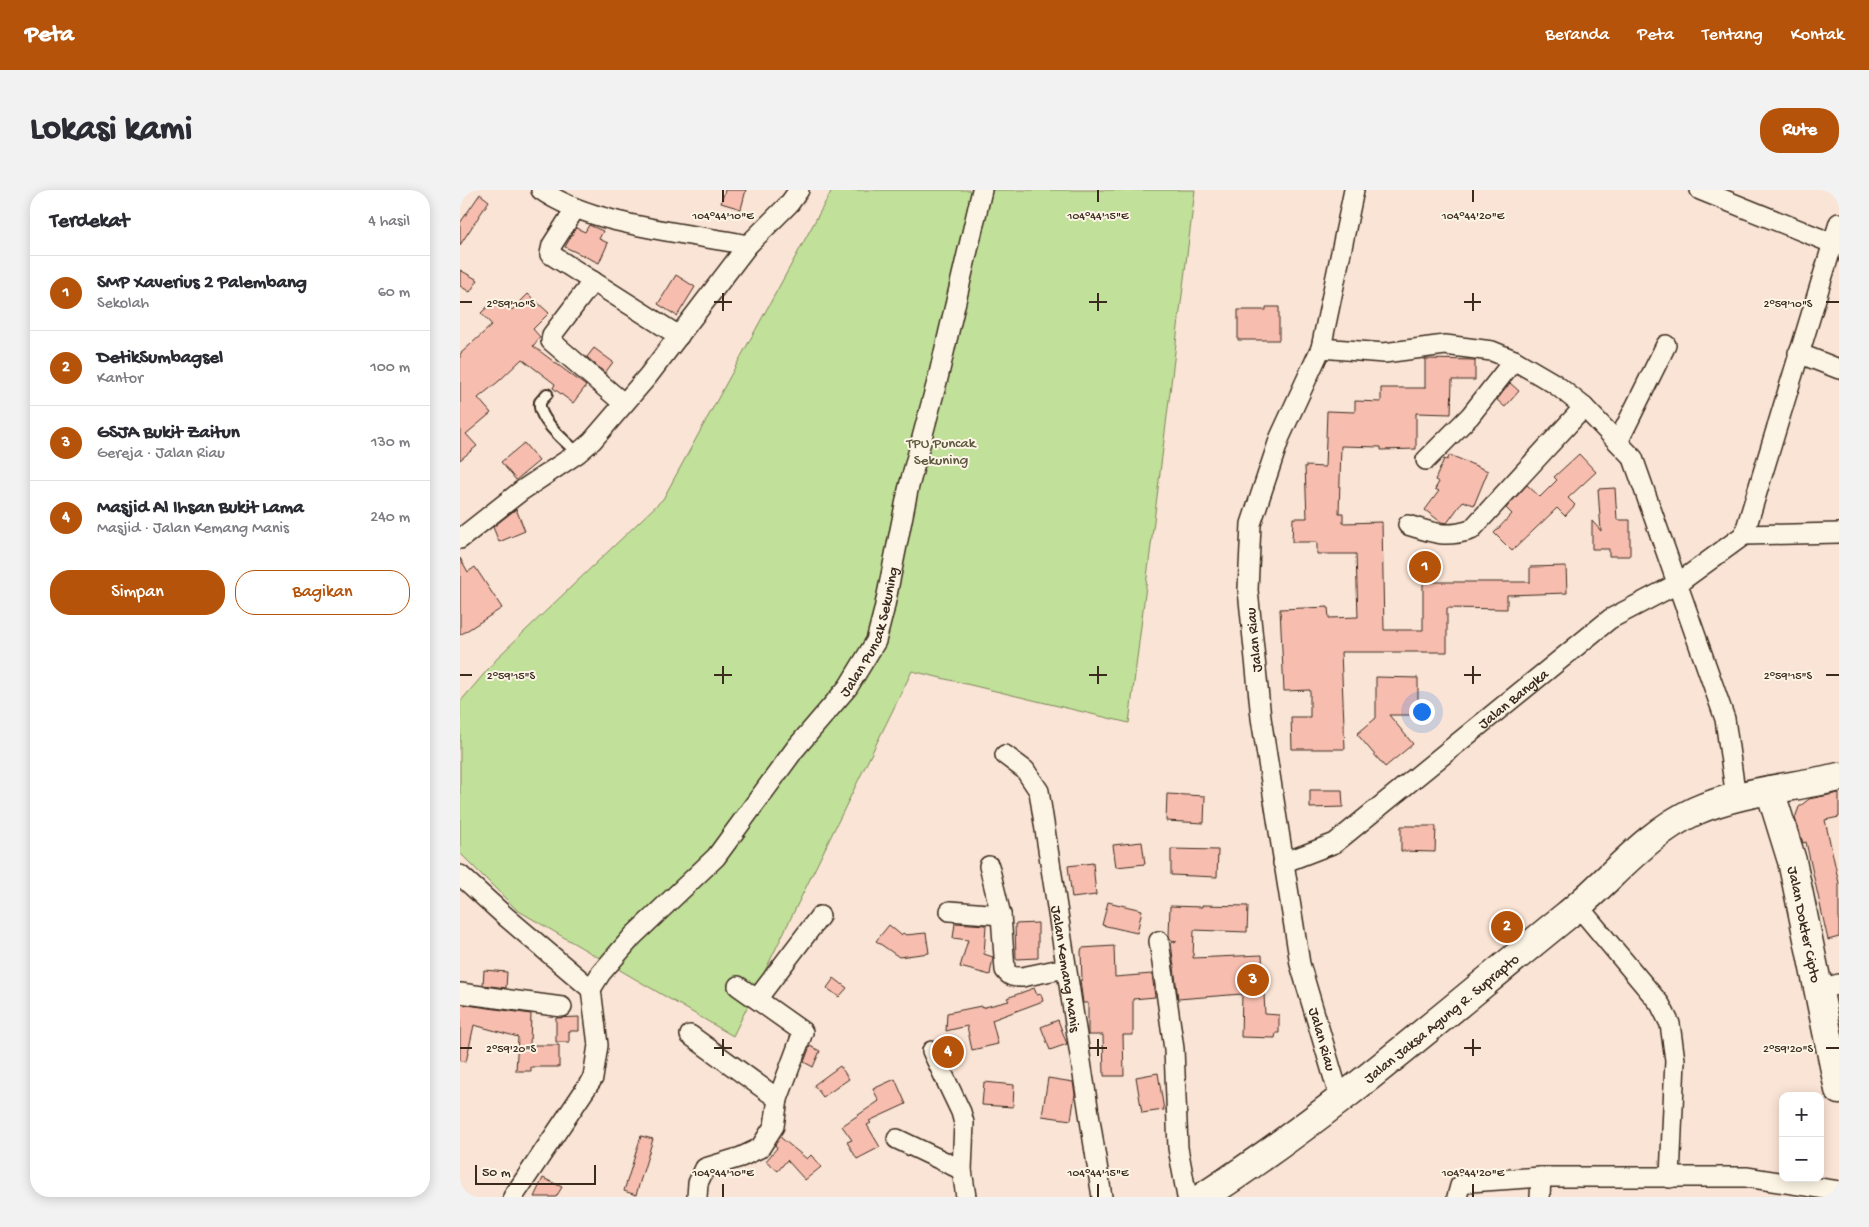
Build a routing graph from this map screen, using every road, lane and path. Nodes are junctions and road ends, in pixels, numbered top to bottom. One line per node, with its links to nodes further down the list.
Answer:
1 (799, 190): 8 (street)
2 (982, 190): 43 (street, Jalan Puncak Sekuning)
3 (1354, 190): 13 (street, Jalan Riau)
4 (1700, 190): 9 (street)
5 (544, 191): 6 (street)
6 (575, 209): 8 (street); 10 (street)
7 (1839, 223): 9 (street)
8 (748, 245): 11 (street)
9 (1835, 245): 14 (street)
10 (593, 281): 11 (street); 18 (street)
11 (679, 336): 18 (street)
12 (1666, 345): 20 (street)
13 (1321, 348): 15 (street); 32 (street, Jalan Riau)
14 (1798, 354): 16 (street); 25 (street)
15 (1514, 360): 19 (street); 22 (street)
16 (1839, 369)
17 (548, 394): 21 (lane)
18 (623, 403): 21 (street)
19 (1584, 407): 20 (street); 23 (street)
20 (1618, 442): 27 (street)
21 (578, 453): 26 (street)
22 (1426, 460)
23 (1408, 526)
24 (1839, 533): 25 (street)
25 (1744, 535): 27 (street, Jalan Bangka)
26 (460, 539)
27 (1677, 584): 31 (street); 32 (street, Jalan Bangka)
28 (1005, 755): 40 (street, Jalan Kemang Manis)
29 (1839, 777): 30 (main road, Jalan Jaksa Agung R. Suprapto)
30 (1770, 790): 31 (main road, Jalan Jaksa Agung R. Suprapto); 42 (main road, Jalan Dokter Cipto)
31 (1736, 798): 35 (main road, Jalan Jaksa Agung R. Suprapto)
32 (1283, 863): 51 (street, Jalan Riau)
33 (989, 866): 37 (street)
34 (460, 875): 43 (street)
35 (1578, 906): 51 (main road, Jalan Jaksa Agung R. Suprapto); 55 (street)
36 (950, 911): 37 (street)
37 (1001, 915): 40 (street)
38 (820, 916): 45 (street)
39 (1159, 941): 61 (street)
40 (1066, 968): 60 (street, Jalan Kemang Manis)
41 (738, 986): 45 (street)
42 (1828, 987): 49 (main road, Jalan Dokter Cipto)
43 (591, 989): 57 (street)
44 (460, 993): 46 (street)
45 (757, 999): 50 (street)
46 (562, 1007)
47 (690, 1035): 50 (street)
48 (932, 1051): 53 (street)
49 (1839, 1090)
50 (778, 1099): 58 (street)
51 (1340, 1099): 62 (main road, Jalan Jaksa Agung R. Suprapto)
52 (897, 1139): 53 (street)
53 (962, 1170): 59 (street)
54 (1540, 1177): 55 (street); 63 (street); 64 (street)
55 (1670, 1178): 56 (street)
56 (1839, 1191)
57 (513, 1197)
58 (697, 1197)
59 (966, 1197)
60 (1102, 1197)
61 (1186, 1197)
62 (1203, 1197)
63 (1457, 1197)
64 (1540, 1197)

